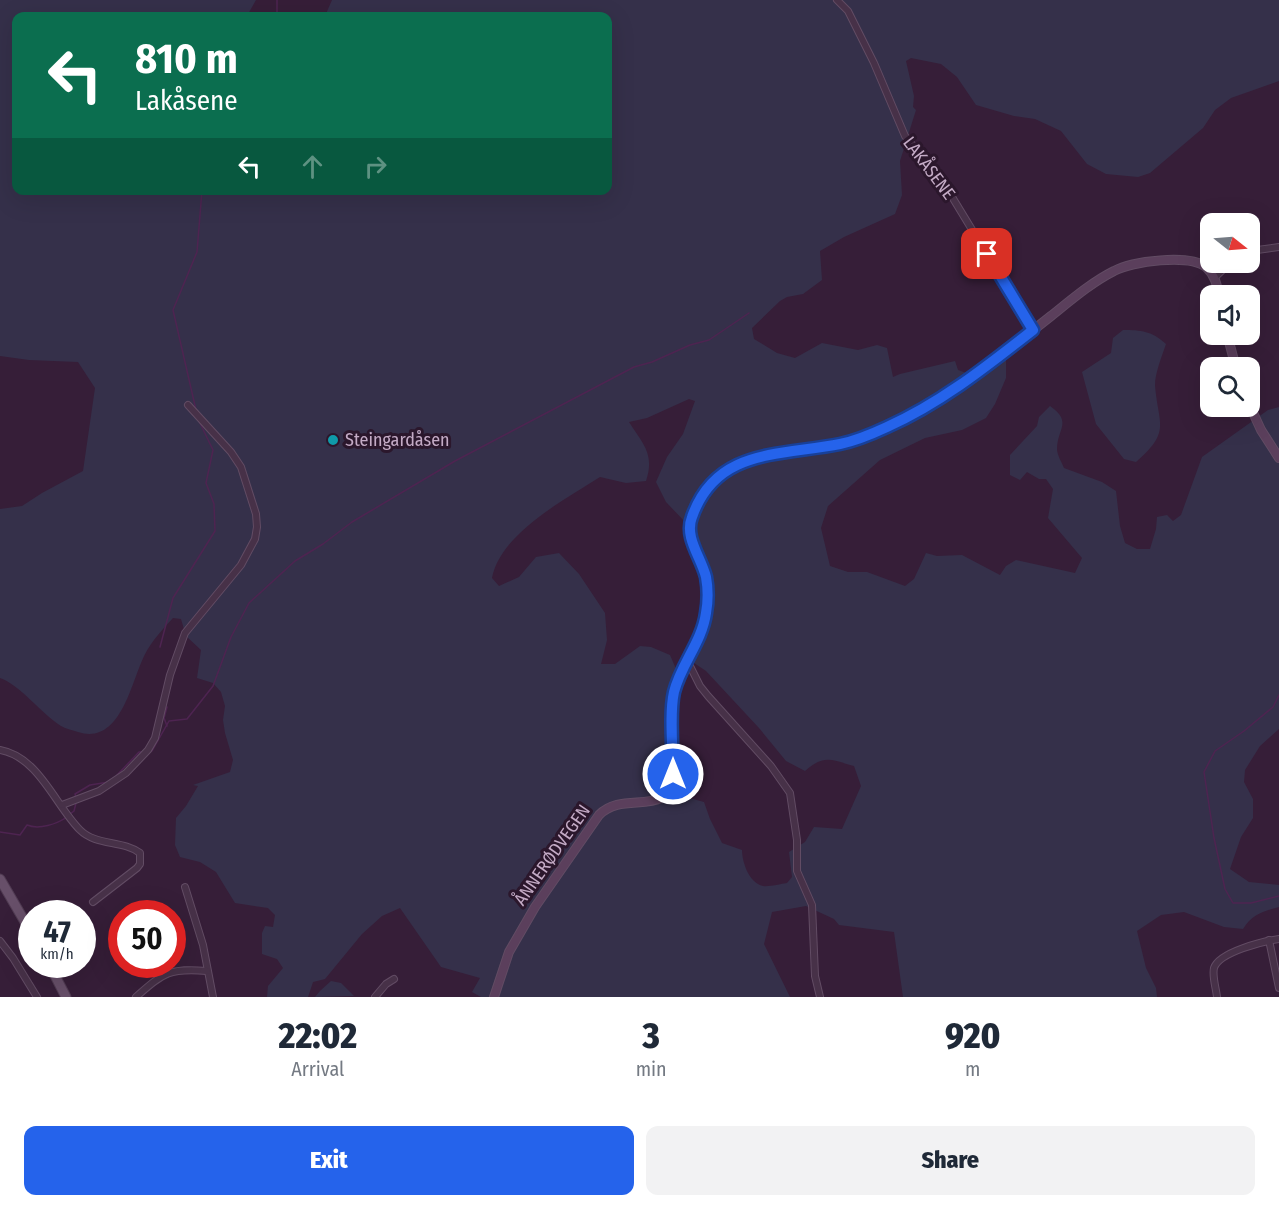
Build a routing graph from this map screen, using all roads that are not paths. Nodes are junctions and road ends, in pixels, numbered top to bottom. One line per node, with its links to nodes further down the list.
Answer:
1 (837, 0): 7 (street, LAKÅSENE)
2 (1279, 247): 3 (street)
3 (1260, 250)
4 (1219, 273): 5 (street)
5 (1214, 278): 6 (main road); 7 (main road, ÅNNERØDVEGEN)
6 (1216, 285)
7 (1033, 330): 11 (main road, ÅNNERØDVEGEN)
8 (188, 405): 13 (street)
9 (1255, 417): 10 (main road)
10 (1279, 458)
11 (688, 662): 30 (main road, ÅNNERØDVEGEN); 31 (street)
12 (0, 750): 13 (street)
13 (62, 805): 16 (street)
14 (0, 879): 17 (main road)
15 (185, 886): 21 (street)
16 (96, 900)
17 (18, 910)
18 (1279, 939): 19 (street)
19 (1269, 940): 24 (street); 32 (street)
20 (0, 941): 25 (street)
21 (207, 971): 27 (street); 28 (street)
22 (56, 978): 26 (main road)
23 (394, 979): 29 (street)
24 (1279, 988)
25 (37, 997)
26 (66, 997)
27 (136, 997)
28 (213, 997)
29 (375, 997)
30 (494, 997)
31 (820, 997)
32 (1217, 997)

